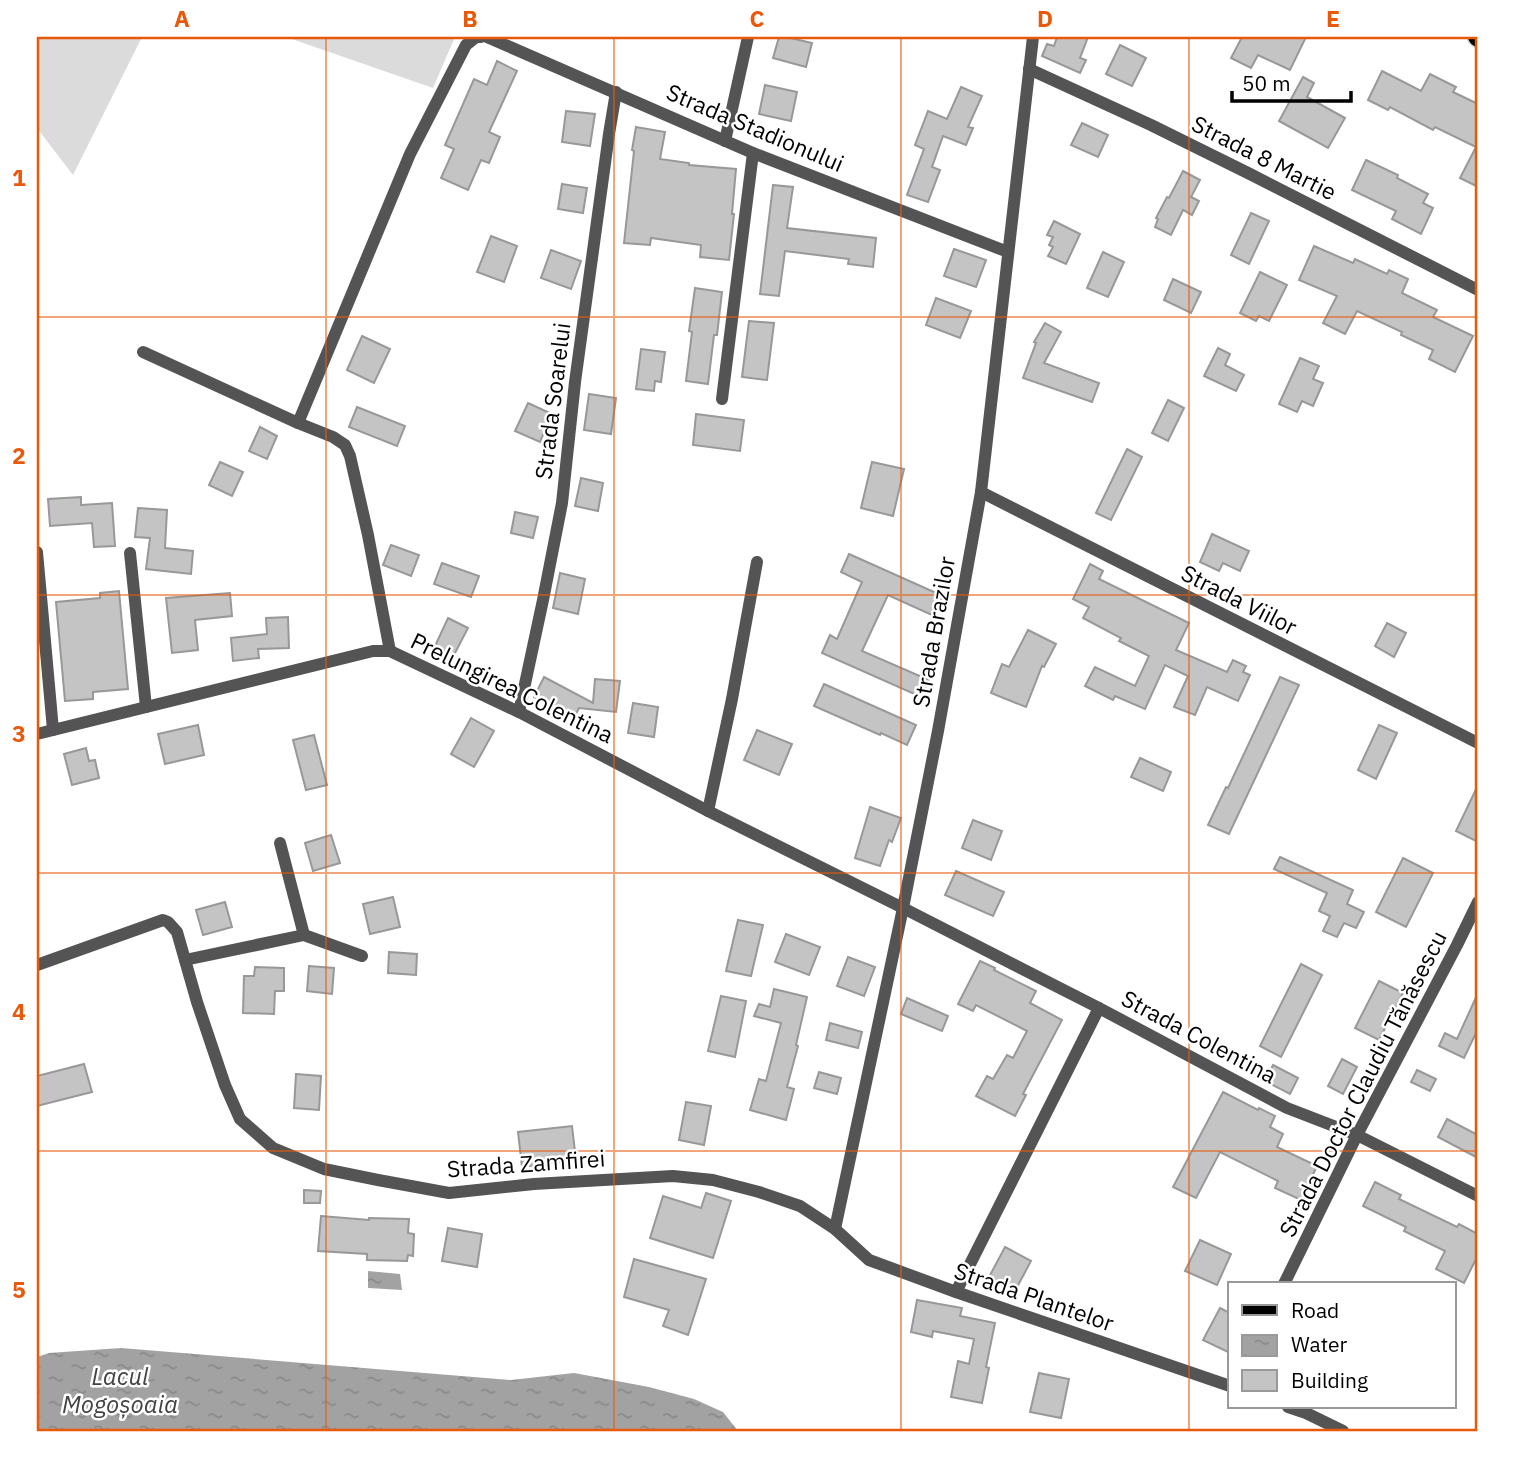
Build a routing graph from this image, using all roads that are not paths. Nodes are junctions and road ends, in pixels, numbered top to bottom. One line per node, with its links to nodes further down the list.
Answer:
1 (481, 37): 13 (street)
2 (488, 37): 6 (street, Strada Stadionului)
3 (748, 37): 7 (street)
4 (1033, 37): 5 (street, Strada Brazilor)
5 (1029, 69): 9 (street, Strada Brazilor); 10 (street, Strada 8 Martie)
6 (616, 92): 7 (street, Strada Stadionului); 20 (street, Strada Soarelui)
7 (725, 141): 8 (street, Strada Stadionului)
8 (752, 153): 9 (street, Strada Stadionului); 12 (street)
9 (1008, 253): 14 (street, Strada Brazilor)
10 (1478, 290)
11 (143, 352): 13 (street)
12 (722, 399)
13 (298, 423): 18 (street)
14 (981, 492): 23 (street, Strada Viilor); 27 (street, Strada Brazilor)
15 (37, 552): 21 (street)
16 (130, 553): 19 (street)
17 (757, 562): 24 (street)
18 (390, 651): 19 (street, Prelungirea Colentina); 20 (street, Prelungirea Colentina)
19 (146, 707): 21 (street, Prelungirea Colentina)
20 (519, 712): 24 (street, Prelungirea Colentina)
21 (53, 730): 22 (street, Prelungirea Colentina)
22 (37, 734)
23 (1478, 743)
24 (708, 811): 27 (street, Prelungirea Colentina)
25 (280, 843): 28 (street)
26 (1478, 902): 33 (street, Strada Doctor Claudiu Tănăsescu)
27 (903, 908): 32 (street, Strada Colentina); 35 (street, Strada Brazilor)
28 (304, 935): 29 (street); 30 (street)
29 (362, 956)
30 (185, 960): 31 (street, Strada Zamfirei); 35 (street, Strada Zamfirei)
31 (37, 965)
32 (1100, 1008): 33 (street, Strada Colentina); 37 (street)
33 (1357, 1135): 34 (street, Strada Colentina); 36 (street, Strada Doctor Claudiu Tănăsescu)
34 (1478, 1196)
35 (835, 1229): 37 (street, Strada Plantelor)
36 (1285, 1282)
37 (956, 1292): 38 (street, Strada Plantelor)
38 (1228, 1386)
39 (1291, 1408): 40 (street)
40 (1343, 1431)

